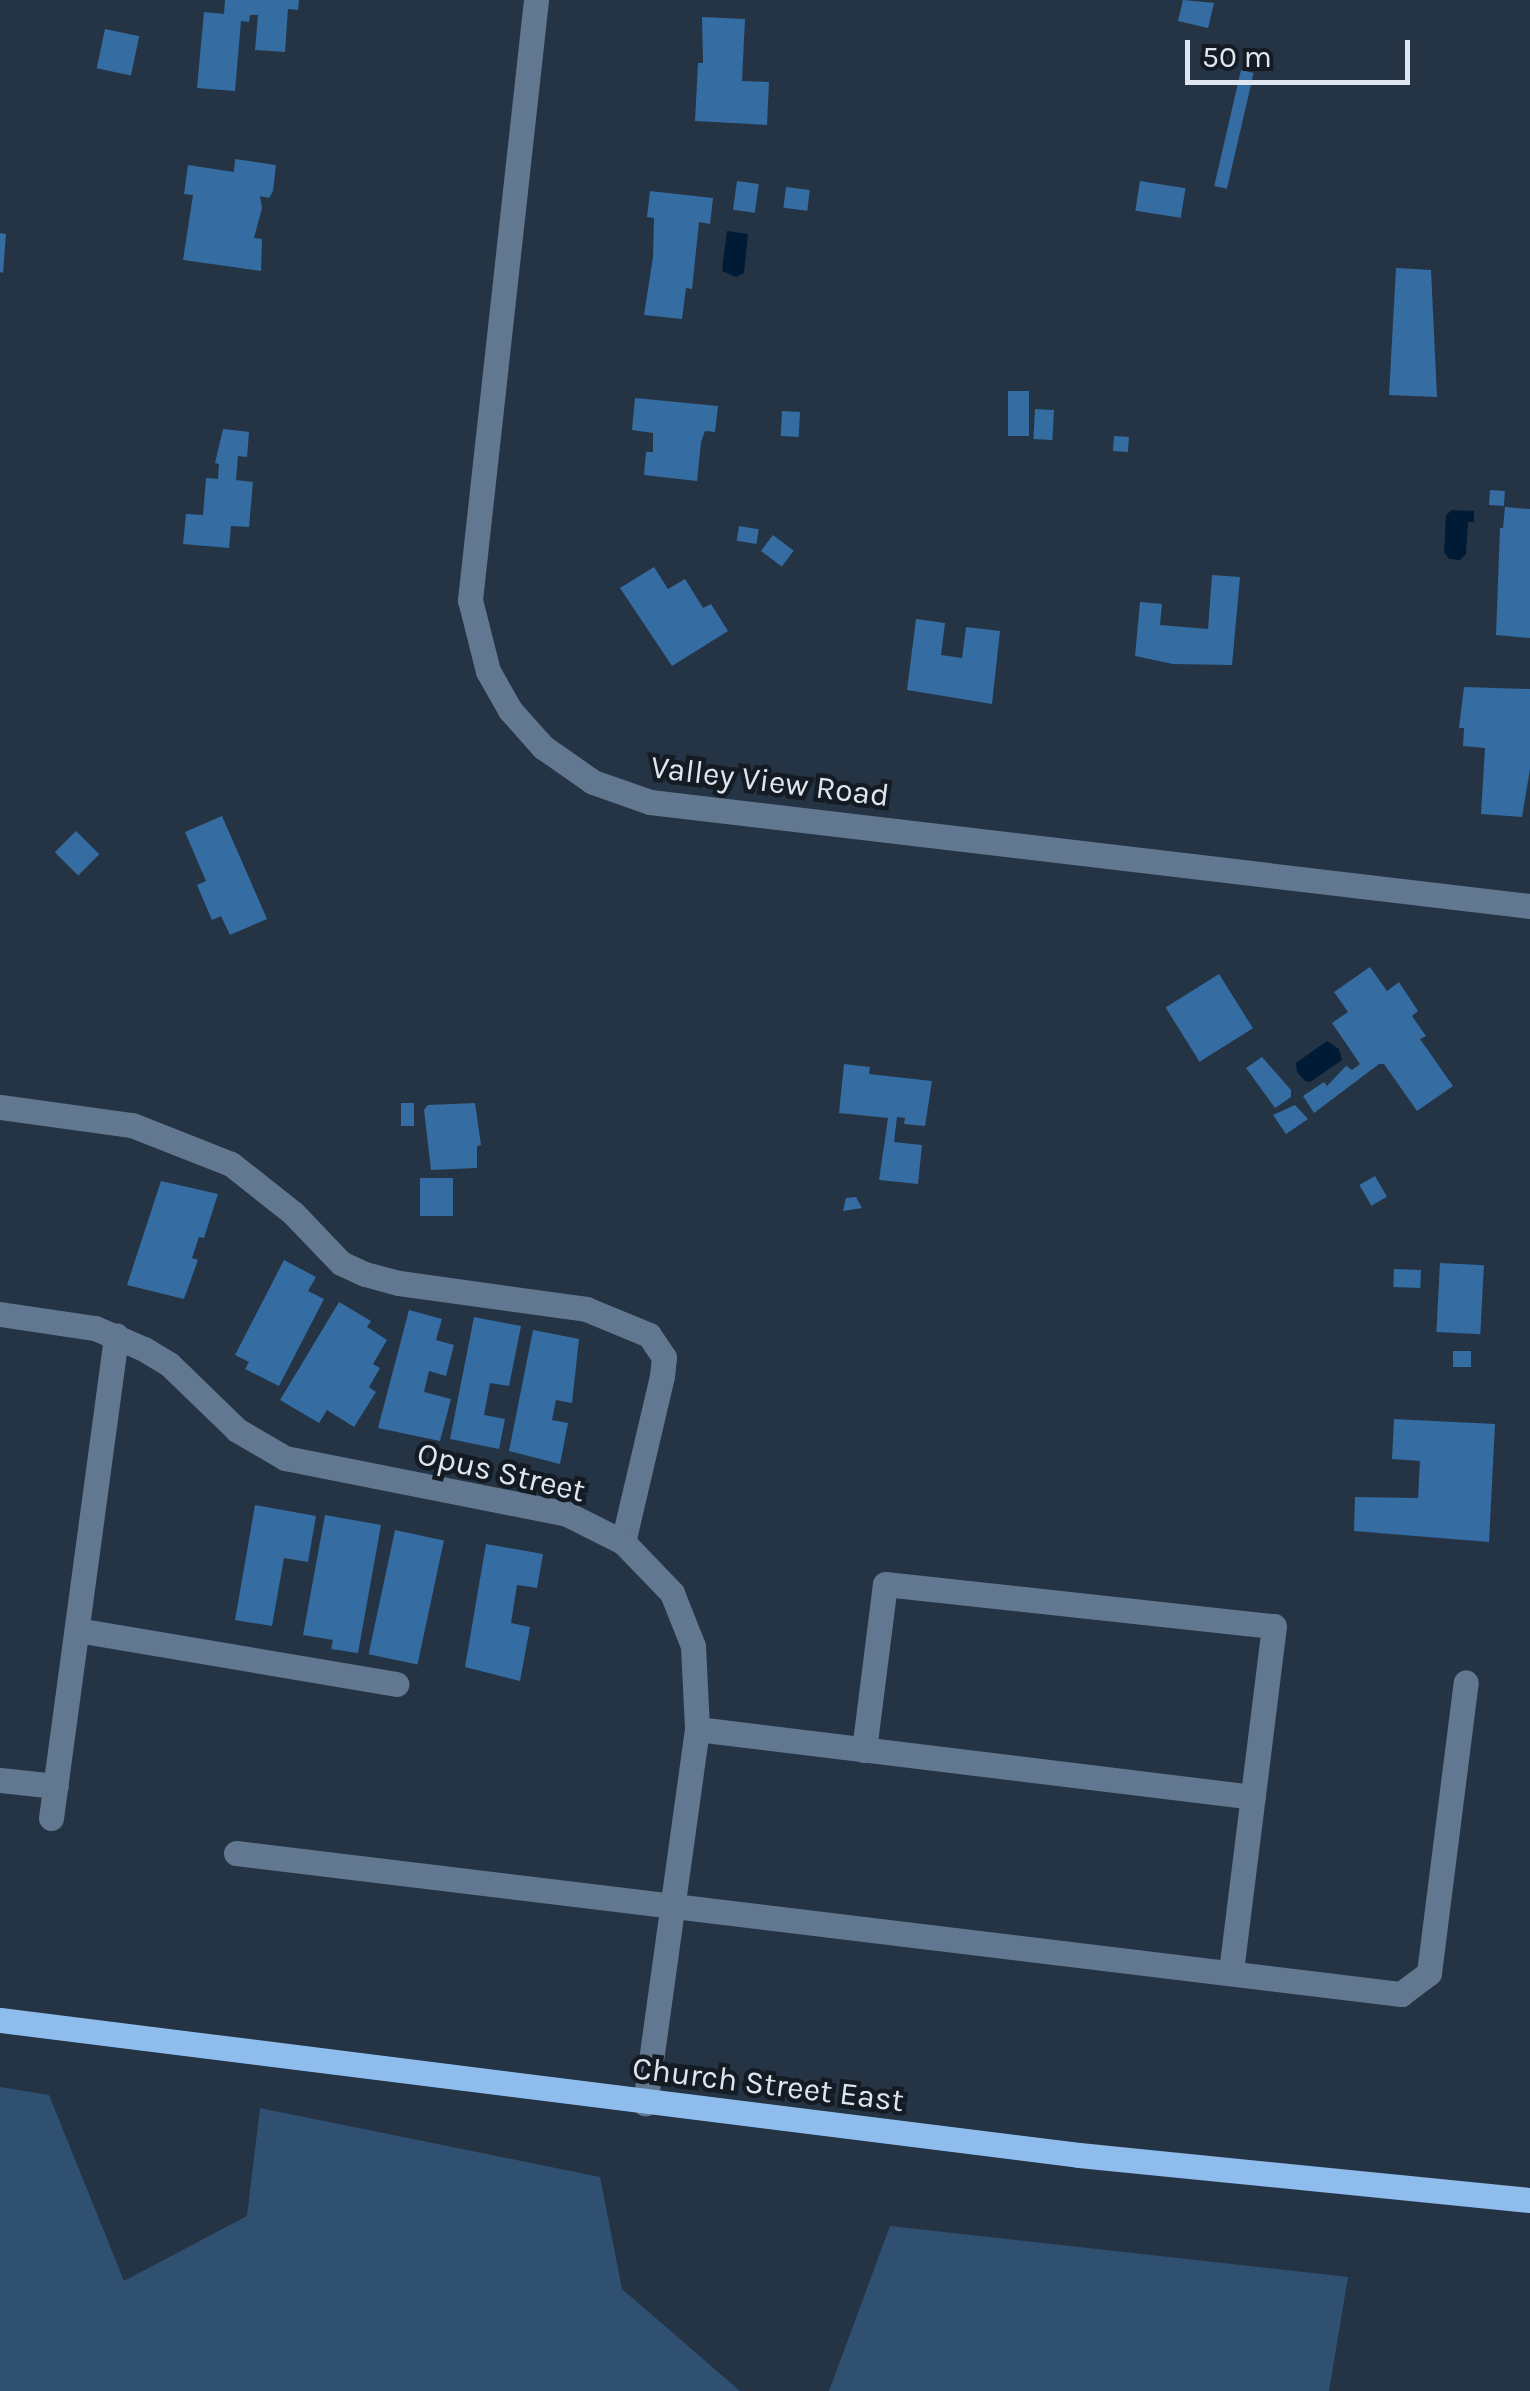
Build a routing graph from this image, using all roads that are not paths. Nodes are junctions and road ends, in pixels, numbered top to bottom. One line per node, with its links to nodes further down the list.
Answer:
1 (536, 0): 2 (street, Valley View Road)
2 (1530, 906)
3 (0, 1108): 6 (street)
4 (0, 1314): 5 (street, Opus Street)
5 (116, 1335): 6 (street, Opus Street); 7 (street)
6 (624, 1542): 10 (street, Opus Street)
7 (77, 1630): 9 (street); 13 (street)
8 (1466, 1682): 18 (street)
9 (396, 1684)
10 (696, 1729): 11 (street); 17 (street, Opus Street)
11 (864, 1750): 14 (street); 14 (street)
12 (0, 1780): 13 (street)
13 (56, 1786): 15 (street)
14 (1253, 1797): 18 (street)
15 (51, 1818)
16 (236, 1852): 17 (street)
17 (671, 1908): 18 (street); 20 (street, Opus Street)
18 (1231, 1970)
19 (0, 2020): 20 (main road, Church Street East)
20 (645, 2102): 21 (main road, Church Street East)
21 (1530, 2200)

